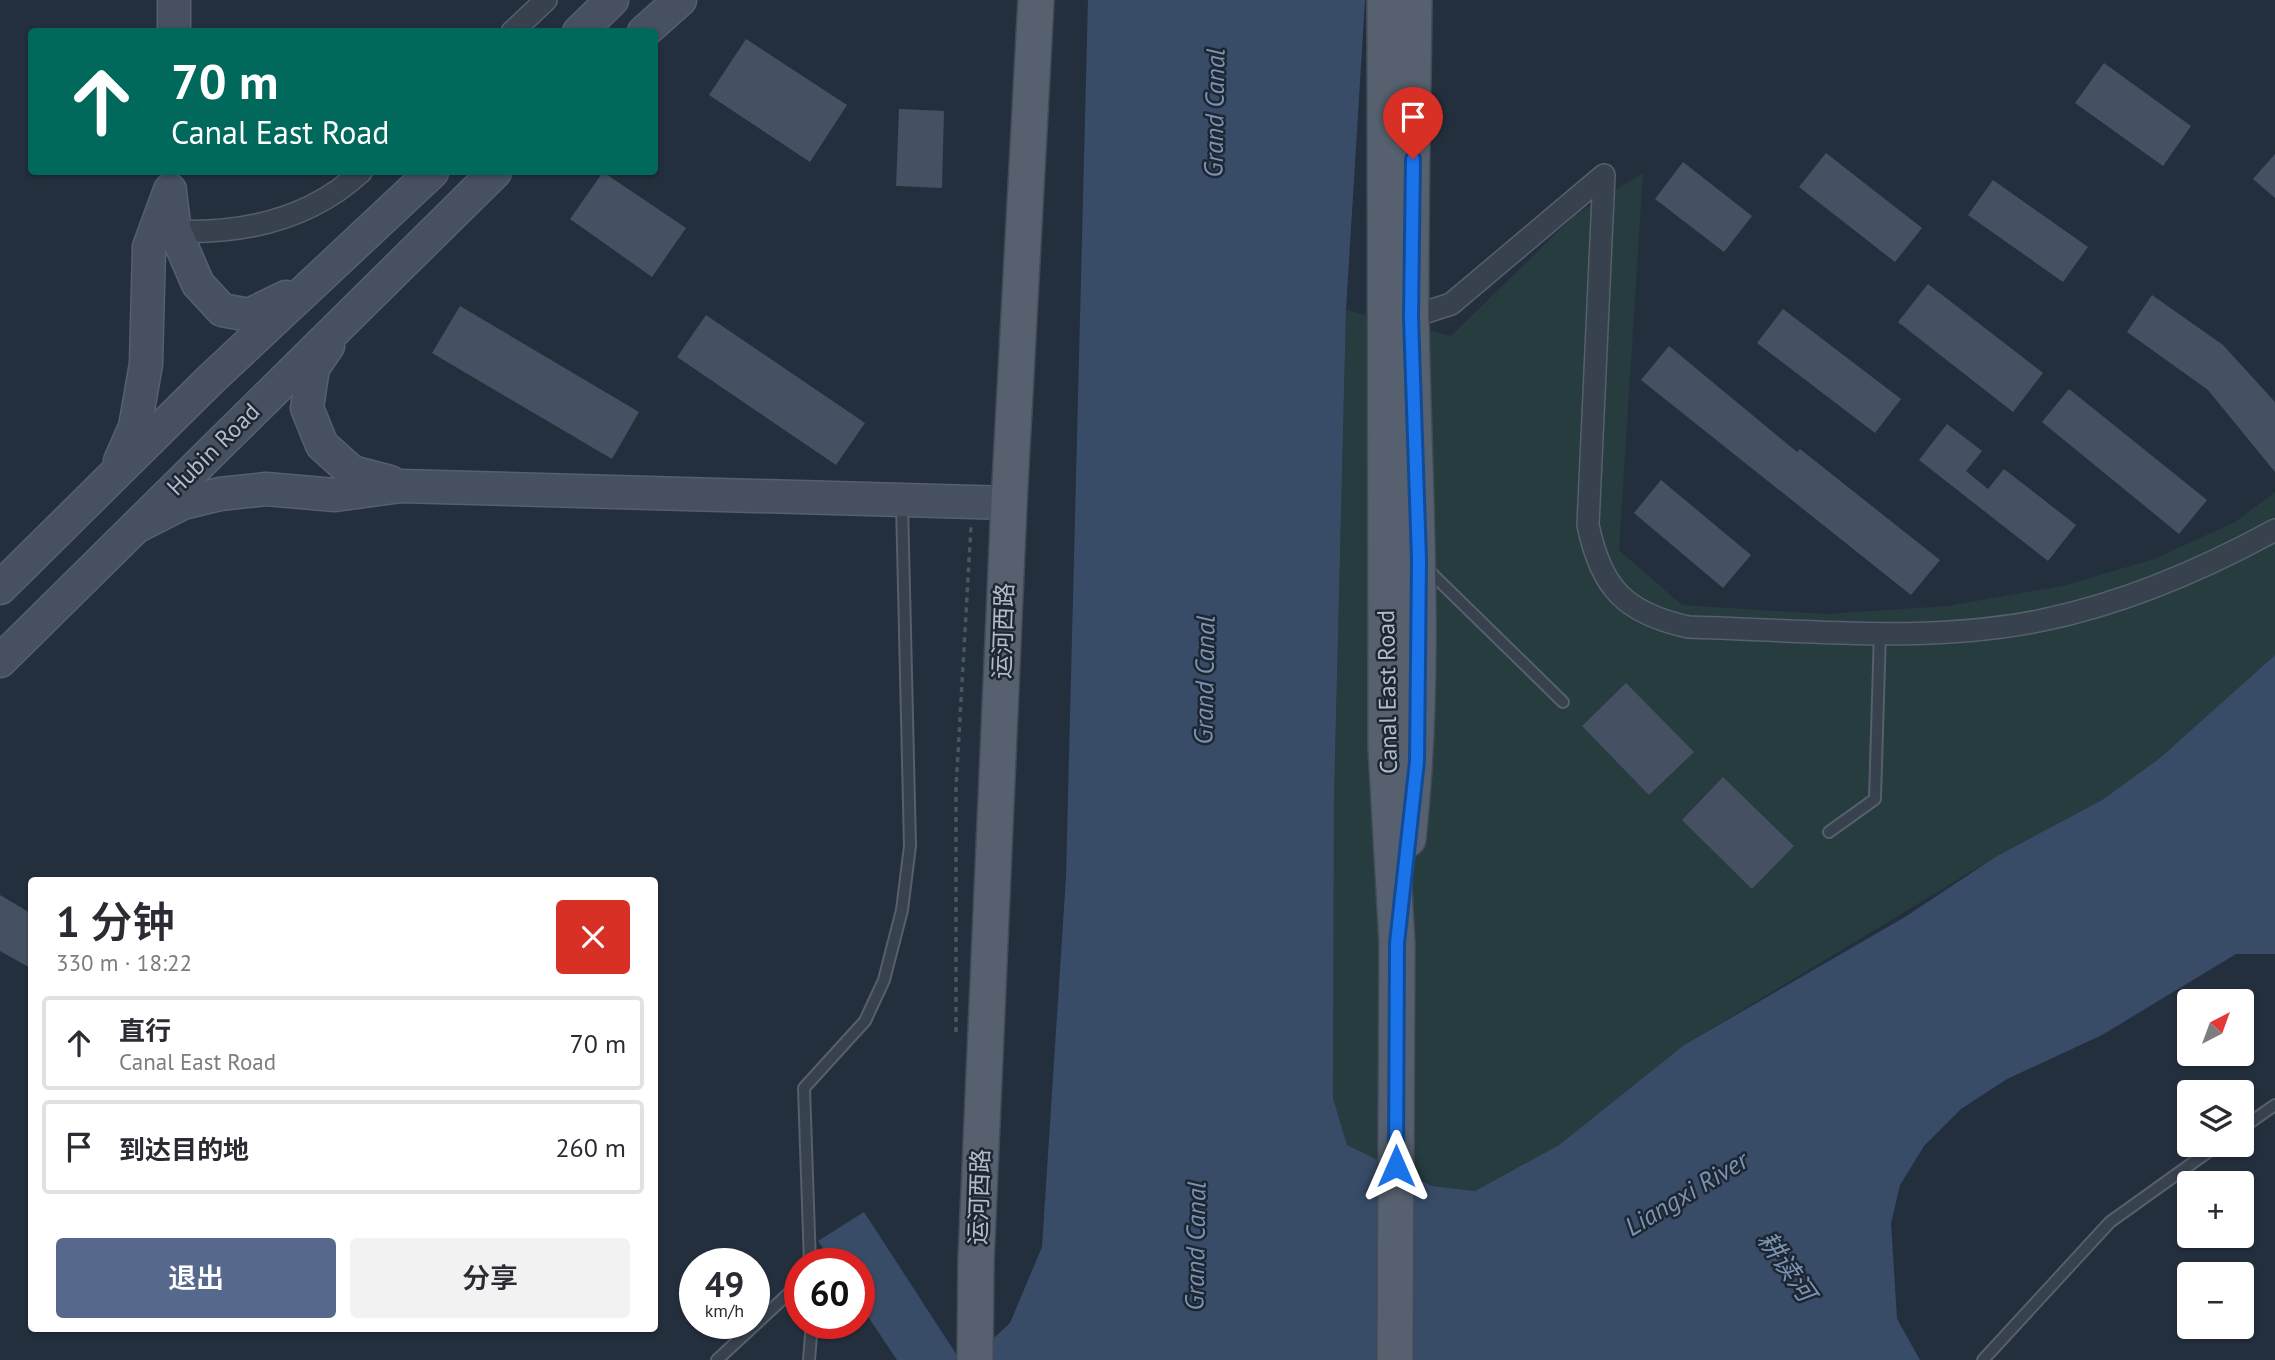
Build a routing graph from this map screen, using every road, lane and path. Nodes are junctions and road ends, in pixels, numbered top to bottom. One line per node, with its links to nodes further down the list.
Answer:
1 (174, 0): 8 (main road)
2 (546, 0): 9 (street)
3 (612, 0): 10 (main road)
4 (680, 0): 11 (main road)
5 (1035, 0): 24 (main road, 运河西路)
6 (1385, 0): 33 (main road, Canal East Road)
7 (1414, 0): 19 (main road, Canal East Road)
8 (174, 28)
9 (516, 28)
10 (583, 28)
11 (648, 28)
12 (357, 175): 16 (street)
13 (429, 175): 17 (main road, Hubin Road)
14 (492, 175): 18 (main road, Hubin Road)
15 (170, 181): 16 (main road); 20 (main road)
16 (175, 231): 17 (main road)
17 (338, 260): 20 (main road, Hubin Road)
18 (352, 311): 21 (main road); 25 (main road, Hubin Road)
19 (1411, 317): 27 (main road, Canal East Road); 29 (street)
20 (113, 477): 28 (main road, Hubin Road)
21 (401, 486): 22 (main road); 25 (main road)
22 (902, 501): 23 (main road); 38 (lane)
23 (972, 502): 24 (main road); 34 (path)
24 (1009, 503): 43 (main road, 运河西路)
25 (136, 527): 30 (main road, Hubin Road)
26 (2275, 530): 29 (street)
27 (1419, 560): 31 (lane); 33 (main road, Canal East Road)
28 (0, 588)
29 (1880, 631): 32 (lane)
30 (0, 661)
31 (1563, 702)
32 (1829, 832)
33 (1397, 943): 44 (main road)
34 (956, 1044)
35 (2275, 1105): 36 (lane)
36 (2254, 1120)
37 (2201, 1157): 45 (lane)
38 (809, 1248)
39 (784, 1298): 41 (lane)
40 (811, 1339): 42 (lane)
41 (716, 1360)
42 (809, 1360)
43 (975, 1360)
44 (1395, 1360)
45 (1983, 1360)

